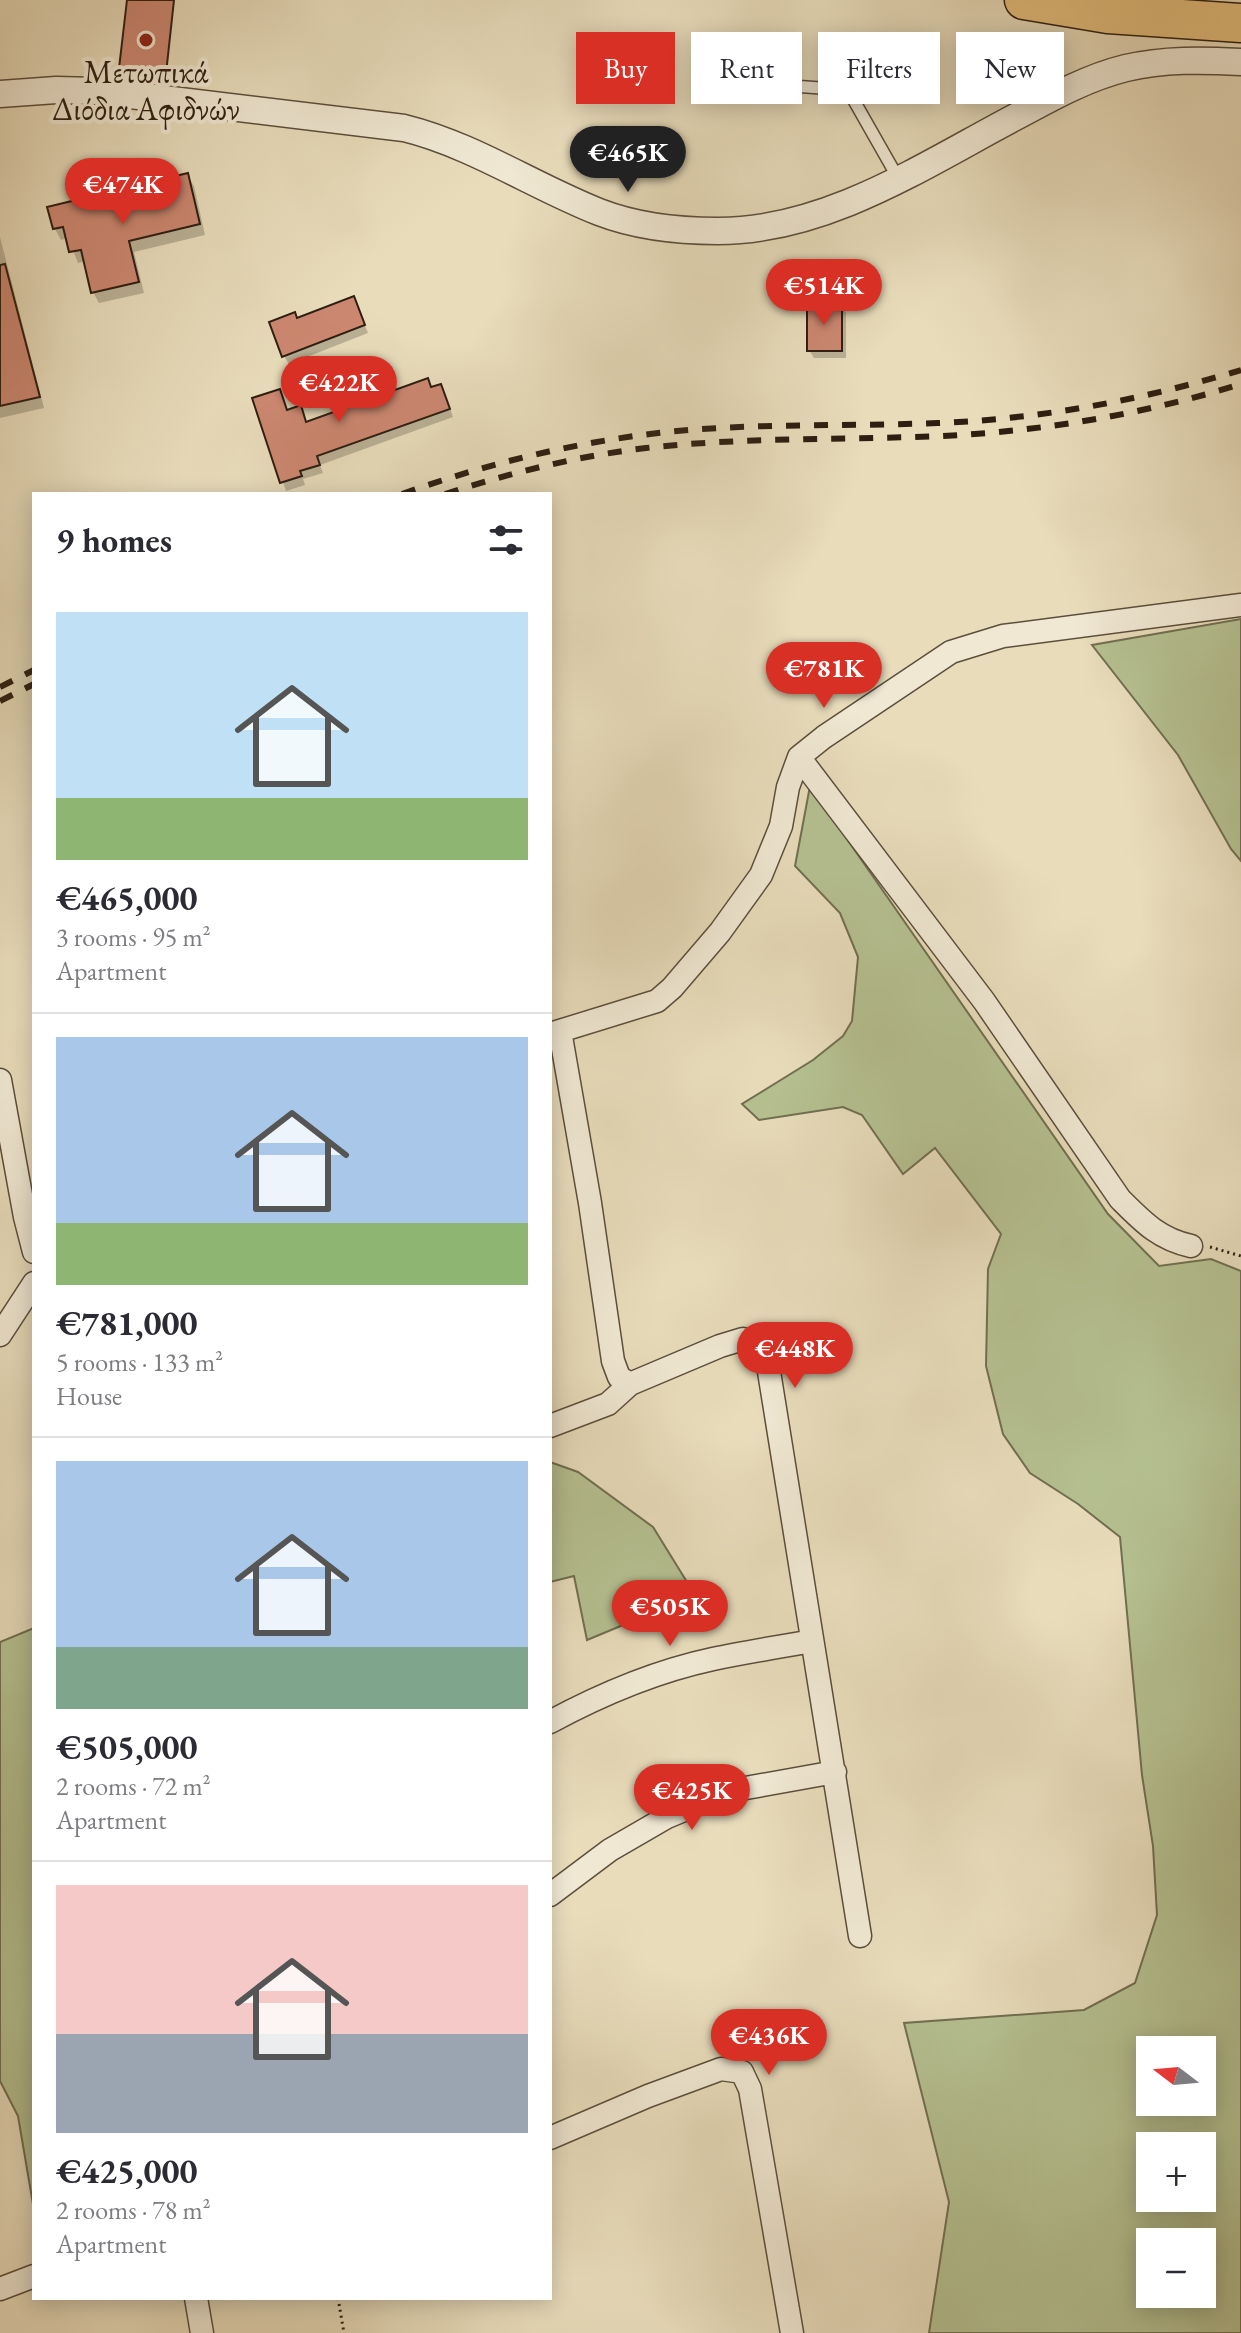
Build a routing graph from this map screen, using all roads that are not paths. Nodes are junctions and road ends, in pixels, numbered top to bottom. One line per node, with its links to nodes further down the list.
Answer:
1 (1024, 0): 2 (highway)
2 (1241, 23)
3 (1241, 62): 6 (street)
4 (802, 87): 6 (lane)
5 (0, 94): 6 (street)
6 (898, 178)
7 (1241, 605): 8 (street)
8 (799, 757): 9 (street); 12 (street)
9 (555, 1032): 15 (street)
10 (0, 1080): 11 (street)
11 (32, 1244)
12 (1191, 1246)
13 (32, 1286): 14 (street)
14 (0, 1335)
15 (630, 1384): 16 (street); 17 (street)
16 (552, 1425)
17 (812, 1641): 18 (street); 19 (street)
18 (552, 1721)
19 (835, 1772): 20 (street); 21 (street)
20 (552, 1894)
21 (860, 1936)
22 (552, 2137): 27 (street)
23 (32, 2277): 24 (street)
24 (0, 2289)
25 (196, 2300): 26 (street)
26 (202, 2333)
27 (792, 2333)

